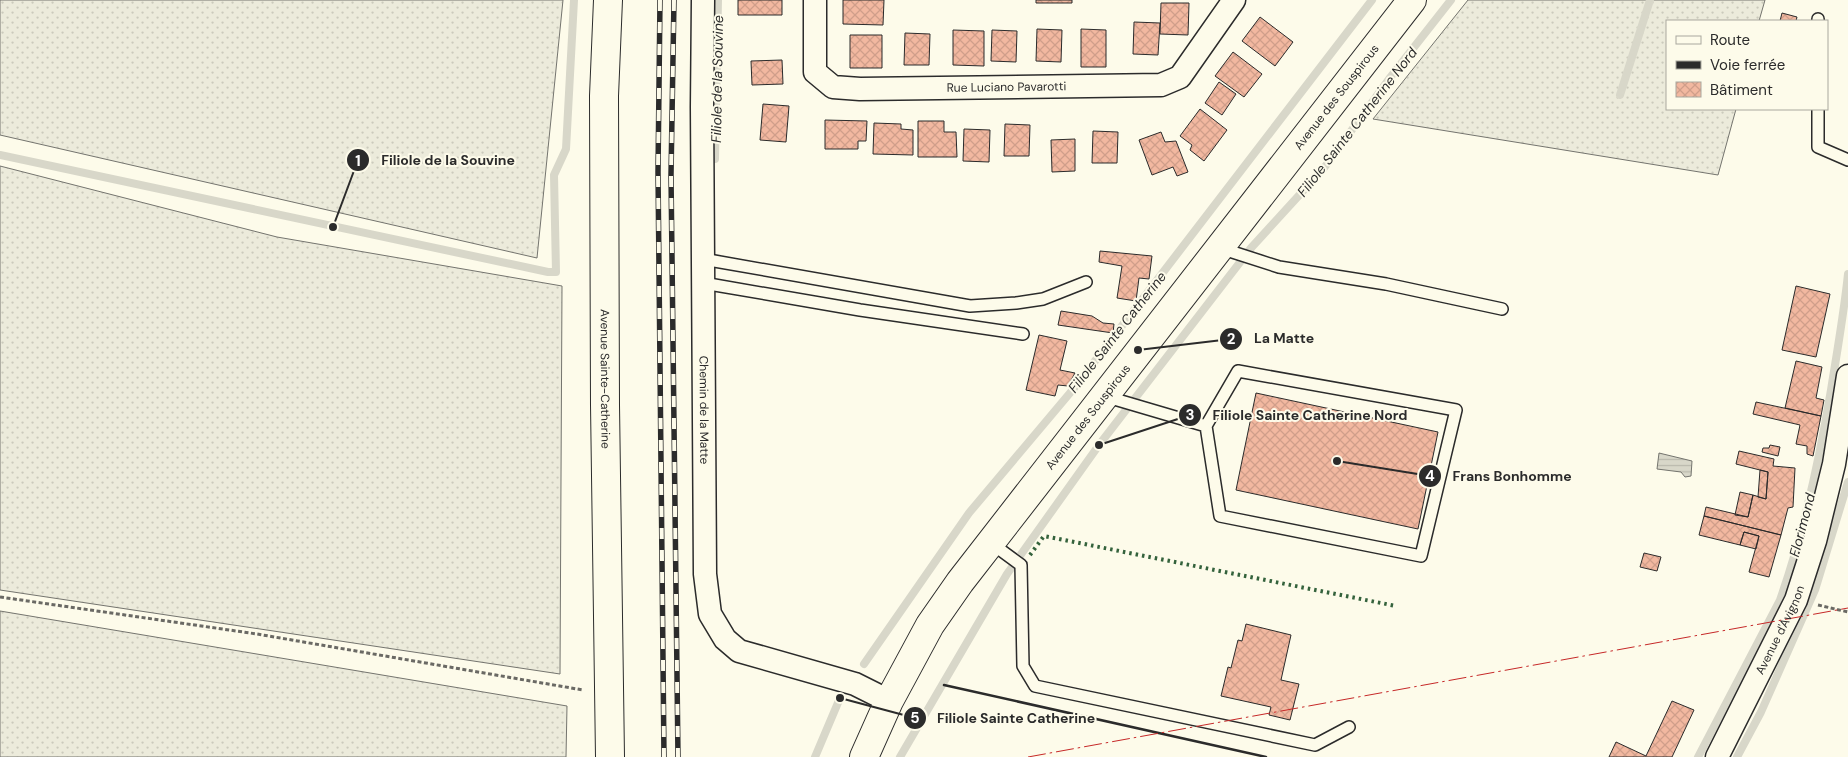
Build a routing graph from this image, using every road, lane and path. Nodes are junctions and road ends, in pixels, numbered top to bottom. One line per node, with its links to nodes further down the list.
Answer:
1 (608, 0): 21 (main road, Avenue Sainte-Catherine)
2 (704, 0): 9 (street, Chemin de la Matte)
3 (815, 0): 5 (street, Rue Luciano Pavarotti)
4 (1412, 0): 8 (main road, Avenue des Souspirous)
5 (1223, 15)
6 (1818, 110): 7 (lane)
7 (1848, 160)
8 (1219, 247): 12 (lane); 15 (main road, Avenue des Souspirous)
9 (703, 259): 10 (lane); 11 (street, Chemin de la Matte)
10 (1086, 282)
11 (703, 284): 13 (lane); 22 (street, Chemin de la Matte)
12 (1502, 309)
13 (1023, 334)
14 (1848, 376): 19 (street, Avenue d'Avignon)
15 (1103, 396): 16 (lane); 17 (main road, Avenue des Souspirous)
16 (1206, 426): 16 (lane)
17 (990, 542): 22 (main road, Avenue des Souspirous); 23 (lane)
18 (0, 597): 21 (path)
19 (1796, 600): 20 (path); 26 (street, Avenue d'Avignon)
20 (1848, 612)
21 (608, 696): 24 (main road, Avenue Sainte-Catherine)
22 (889, 701): 25 (main road, Avenue des Souspirous)
23 (1349, 727)
24 (610, 757)
25 (864, 757)
26 (1717, 757)

